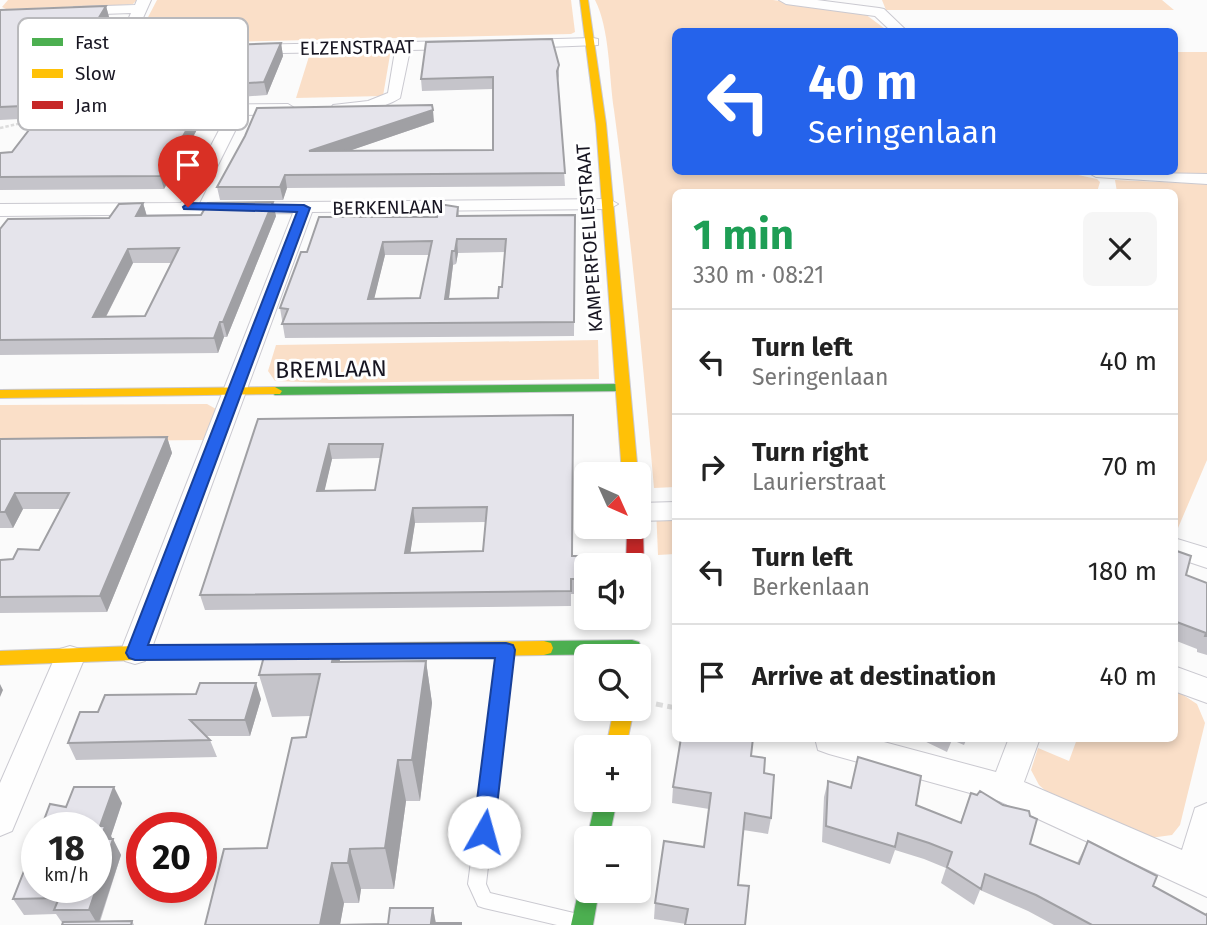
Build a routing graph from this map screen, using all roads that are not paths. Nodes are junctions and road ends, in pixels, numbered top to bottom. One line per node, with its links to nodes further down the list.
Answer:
1 (584, 0): 6 (street, KAMPERFOELIESTRAAT)
2 (786, 0): 5 (street)
3 (141, 4): 4 (street)
4 (56, 12)
5 (896, 28)
6 (593, 42): 7 (street); 17 (street, KAMPERFOELIESTRAAT)
7 (511, 44)
8 (471, 45): 9 (street, ELZENSTRAAT)
9 (403, 46): 10 (street, ELZENSTRAAT); 12 (street)
10 (248, 49)
11 (302, 108): 13 (street)
12 (328, 108)
13 (248, 110)
14 (227, 130): 18 (street)
15 (1144, 175): 16 (street)
16 (1207, 179)
17 (609, 204): 19 (street, BERKENLAAN); 21 (street, KAMPERFOELIESTRAAT)
18 (188, 207): 19 (street, BERKENLAAN); 20 (street, BERKENLAAN)
19 (304, 208): 23 (street)
20 (0, 210)
21 (620, 387): 23 (street, BREMLAAN); 24 (street, KAMPERFOELIESTRAAT)
22 (0, 394): 23 (street, BREMLAAN)
23 (234, 394): 31 (street)
24 (629, 462)
25 (672, 511): 26 (street)
26 (651, 512)
27 (1178, 548): 28 (street)
28 (1207, 558)
29 (506, 650): 30 (street); 31 (street); 43 (lane)
30 (574, 651)
31 (135, 653): 32 (street)
32 (70, 657): 33 (street); 40 (street)
33 (0, 658)
34 (1178, 680): 35 (street)
35 (1207, 691)
36 (833, 742): 38 (street)
37 (1024, 742): 38 (street)
38 (1005, 789): 41 (street)
39 (1207, 818): 41 (street)
40 (0, 821)
41 (1200, 877)
42 (586, 903): 43 (street)
43 (582, 924)

